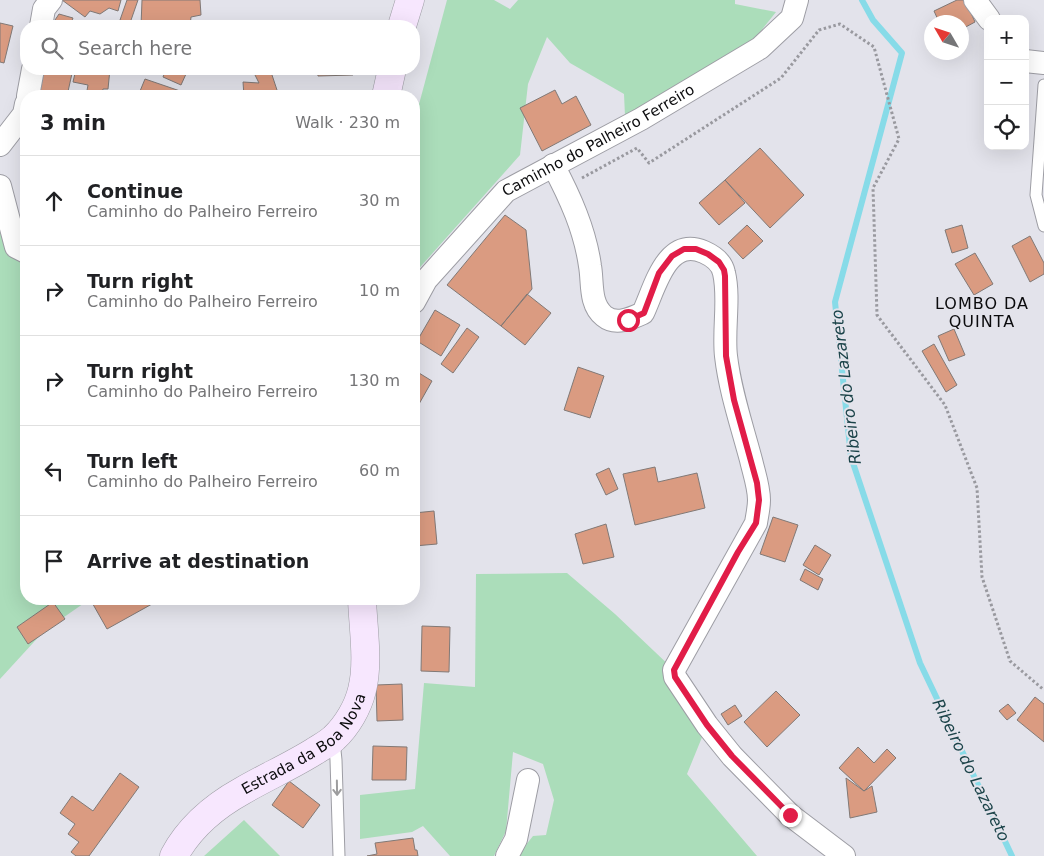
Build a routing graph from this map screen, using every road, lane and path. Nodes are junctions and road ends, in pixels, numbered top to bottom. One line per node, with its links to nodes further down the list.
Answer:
1 (50, 0): 6 (street)
2 (410, 0): 7 (main road)
3 (797, 0): 17 (street, Caminho do Palheiro Ferreiro)
4 (975, 0): 5 (street)
5 (986, 15)
6 (42, 20)
7 (404, 20)
8 (1029, 61): 9 (street)
9 (1044, 62)
10 (32, 75): 13 (street)
11 (391, 75): 14 (main road)
12 (1044, 85): 20 (lane)
13 (29, 90)
14 (387, 90)
15 (20, 119): 16 (street)
16 (0, 145)
17 (553, 165): 19 (street); 22 (street, Caminho do Palheiro Ferreiro)
18 (0, 186): 21 (street)
19 (565, 187): 24 (path); 30 (street, Caminho do Palheiro Ferreiro)
20 (1044, 226)
21 (20, 249)
22 (420, 291)
23 (362, 605): 25 (main road, Estrada da Boa Nova)
24 (1044, 690)
25 (333, 739): 27 (main road, Estrada da Boa Nova); 28 (lane, one-way to 28)
26 (528, 780): 29 (street)
27 (174, 856)
28 (339, 856)
29 (507, 856)
30 (844, 856)

